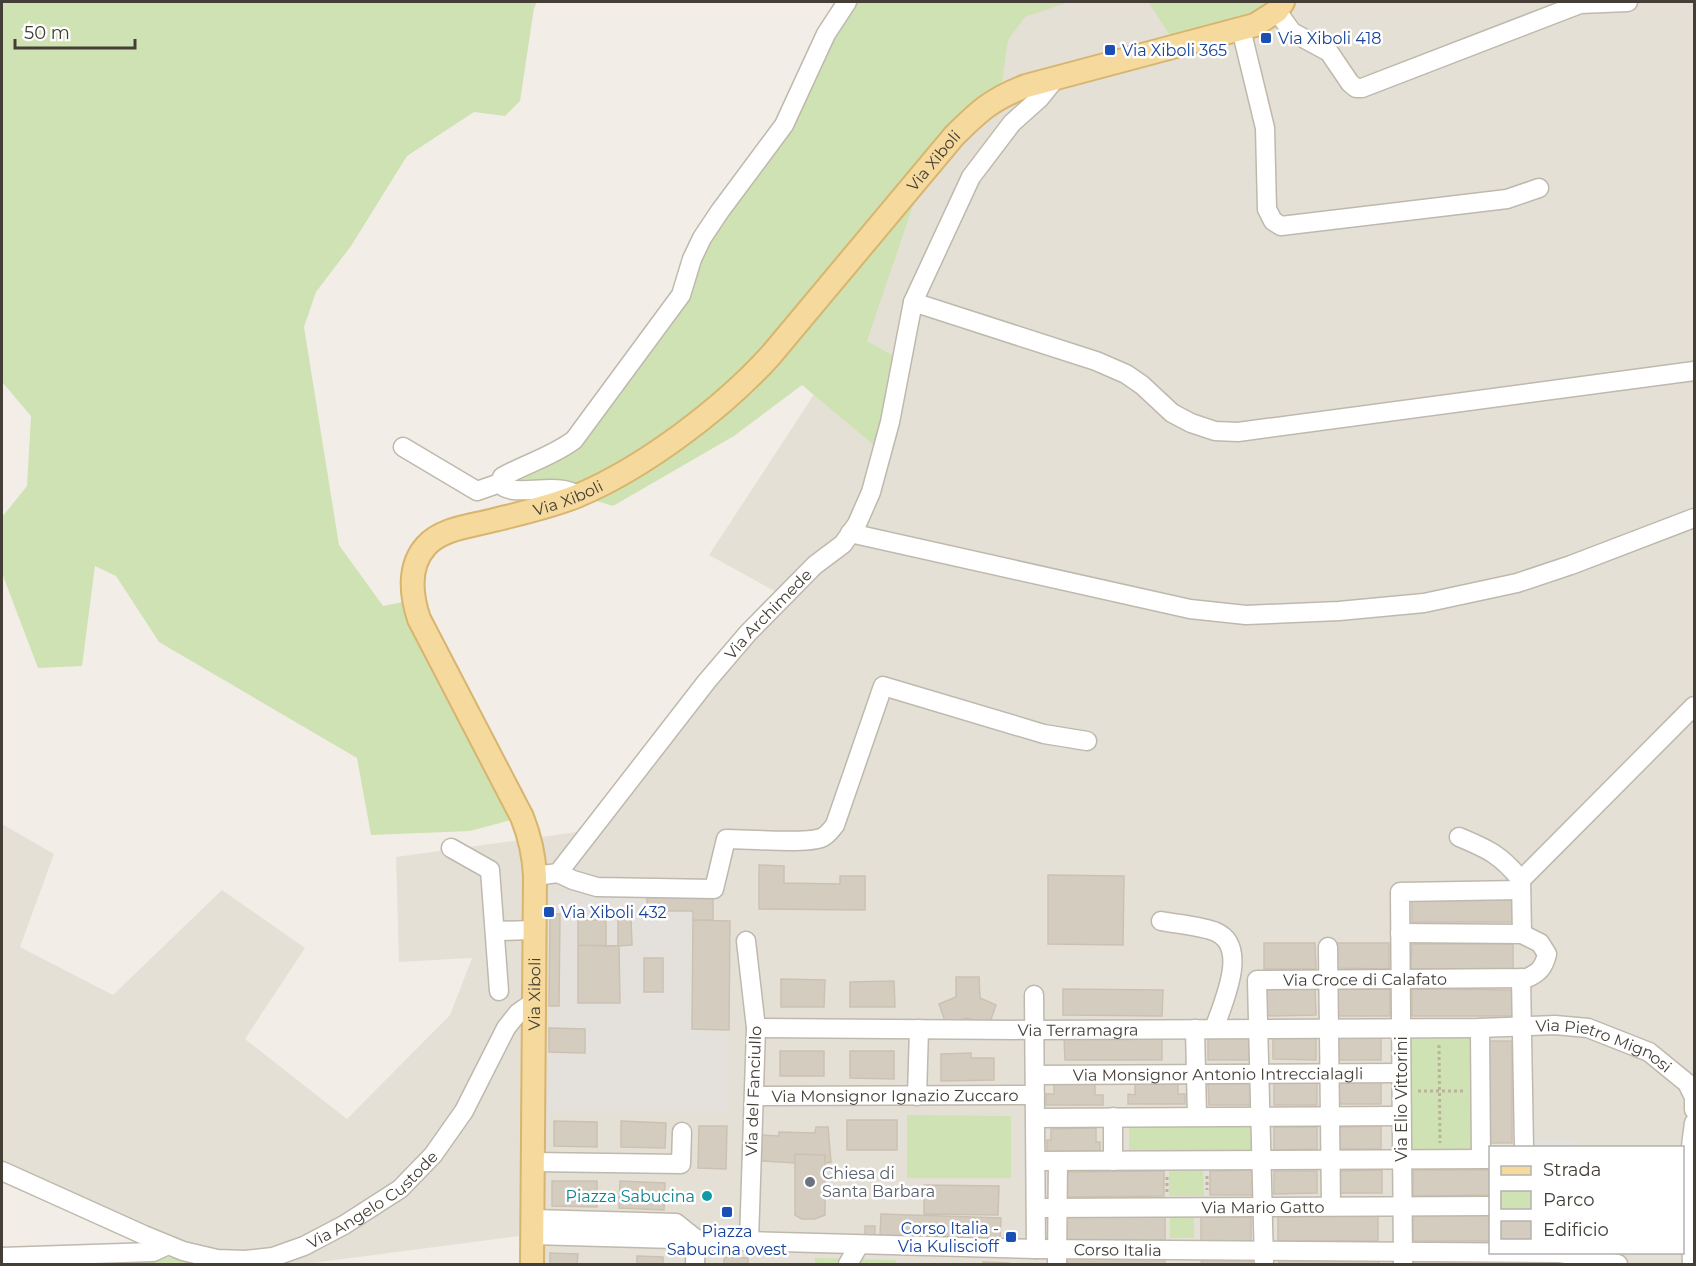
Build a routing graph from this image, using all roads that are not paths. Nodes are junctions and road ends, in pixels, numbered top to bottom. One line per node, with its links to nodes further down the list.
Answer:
1 (847, 2): 10 (street)
2 (1628, 2): 3 (street)
3 (1280, 6): 4 (main road, Via Xiboli)
4 (1240, 29): 5 (main road, Via Xiboli); 6 (street)
5 (1056, 78): 7 (street, Via Archimede); 11 (main road, Via Xiboli)
6 (1539, 189)
7 (914, 302): 8 (street); 13 (street, Via Archimede)
8 (1695, 371)
9 (403, 447): 10 (street)
10 (500, 483): 11 (street)
11 (577, 495): 19 (main road, Via Xiboli)
12 (1695, 518): 13 (street)
13 (850, 533): 18 (street, Via Archimede)
14 (1695, 706): 20 (street)
15 (1087, 741): 18 (street)
16 (1459, 837): 20 (street)
17 (451, 848): 23 (street)
18 (558, 873): 19 (street)
19 (535, 876): 22 (main road, Via Xiboli)
20 (1521, 885): 24 (street, Via Elio Vittorini); 25 (street)
21 (1161, 921): 39 (street)
22 (535, 930): 23 (street); 33 (main road, Via Xiboli)
23 (495, 931): 31 (street)
24 (1400, 933): 25 (street); 30 (street, Via Elio Vittorini)
25 (1522, 934): 28 (street)
26 (746, 941): 35 (street, Via del Fanciullo)
27 (1328, 947): 29 (street)
28 (1521, 978): 30 (street, Via Croce di Calafato); 34 (street)
29 (1328, 979): 30 (street, Via Croce di Calafato); 36 (street); 40 (street, Via Croce di Calafato)
30 (1401, 979): 41 (street, Via Elio Vittorini)
31 (500, 992)
32 (1034, 995): 42 (street)
33 (534, 1002): 68 (main road, Via Xiboli); 79 (street, Via Angelo Custode)
34 (1522, 1027): 37 (street, Via Pietro Mignosi); 51 (street, Via Pietro Mignosi); 60 (street)
35 (756, 1028): 38 (street, Via Terramagra); 49 (street, Via del Fanciullo)
36 (1329, 1028): 40 (street, Via Terramagra); 41 (street, Via Terramagra); 44 (street)
37 (1480, 1028): 41 (street, Via Terramagra); 62 (street)
38 (919, 1029): 42 (street, Via Terramagra); 50 (street)
39 (1205, 1029): 40 (street, Via Terramagra); 42 (street, Via Terramagra); 45 (street)
40 (1258, 1029): 43 (street)
41 (1401, 1029): 47 (street, Via Elio Vittorini)
42 (1034, 1030): 46 (street)
43 (1259, 1073): 44 (street, Via Monsignor Antonio Intreccialagli); 45 (street, Via Monsignor Antonio Intreccialagli); 53 (street)
44 (1329, 1073): 47 (street, Via Monsignor Antonio Intreccialagli); 54 (street)
45 (1196, 1074): 46 (street, Via Monsignor Antonio Intreccialagli); 52 (street)
46 (1035, 1075): 48 (street)
47 (1401, 1082): 55 (street, Via Elio Vittorini)
48 (1035, 1095): 50 (street, Via Monsignor Ignazio Zuccaro); 57 (street)
49 (755, 1096): 50 (street, Via Monsignor Ignazio Zuccaro); 78 (street, Via del Fanciullo)
50 (917, 1096)
51 (1694, 1102)
52 (1197, 1116): 53 (street); 56 (street)
53 (1260, 1116): 54 (street); 63 (street)
54 (1330, 1116): 55 (street); 64 (street)
55 (1401, 1116): 61 (street, Via Elio Vittorini)
56 (1113, 1117): 57 (street); 67 (street)
57 (1036, 1118): 65 (street)
58 (1695, 1123): 93 (street)
59 (682, 1132): 68 (street)
60 (1524, 1146)
61 (1401, 1159): 62 (street); 64 (street); 71 (street, Via Elio Vittorini)
62 (1486, 1159)
63 (1262, 1160): 64 (street); 67 (street); 73 (street)
64 (1330, 1160): 70 (street)
65 (1036, 1161): 66 (street); 74 (street)
66 (1058, 1161): 67 (street); 75 (street)
67 (1113, 1161)
68 (533, 1162): 76 (main road, Via Xiboli)
69 (2, 1171): 79 (street, Via Angelo Custode)
70 (1331, 1206): 71 (street, Via Mario Gatto); 73 (street, Via Mario Gatto)
71 (1402, 1206): 72 (street, Via Mario Gatto); 87 (street, Via Elio Vittorini)
72 (1489, 1206)
73 (1263, 1207): 75 (street, Via Mario Gatto); 86 (street)
74 (1036, 1208): 75 (street, Via Mario Gatto); 81 (street)
75 (1058, 1208): 85 (street)
76 (532, 1227): 77 (street, Corso Italia); 89 (main road, Via Xiboli)
77 (696, 1239): 78 (street, Corso Italia); 90 (street)
78 (749, 1241): 80 (street, Corso Italia)
79 (168, 1245): 84 (street)
80 (859, 1245): 81 (street, Corso Italia); 91 (street)
81 (1036, 1249): 85 (street, Corso Italia)
82 (1501, 1254): 87 (street, Corso Italia)
83 (1532, 1254): 88 (street, Corso Italia)
84 (2, 1257)
85 (1057, 1257): 86 (street, Corso Italia)
86 (1264, 1258): 87 (street, Corso Italia)
87 (1403, 1258)
88 (1559, 1259): 92 (street, Corso Italia)
89 (532, 1264)
90 (695, 1264)
91 (848, 1264)
92 (1618, 1264)
93 (1692, 1264)

